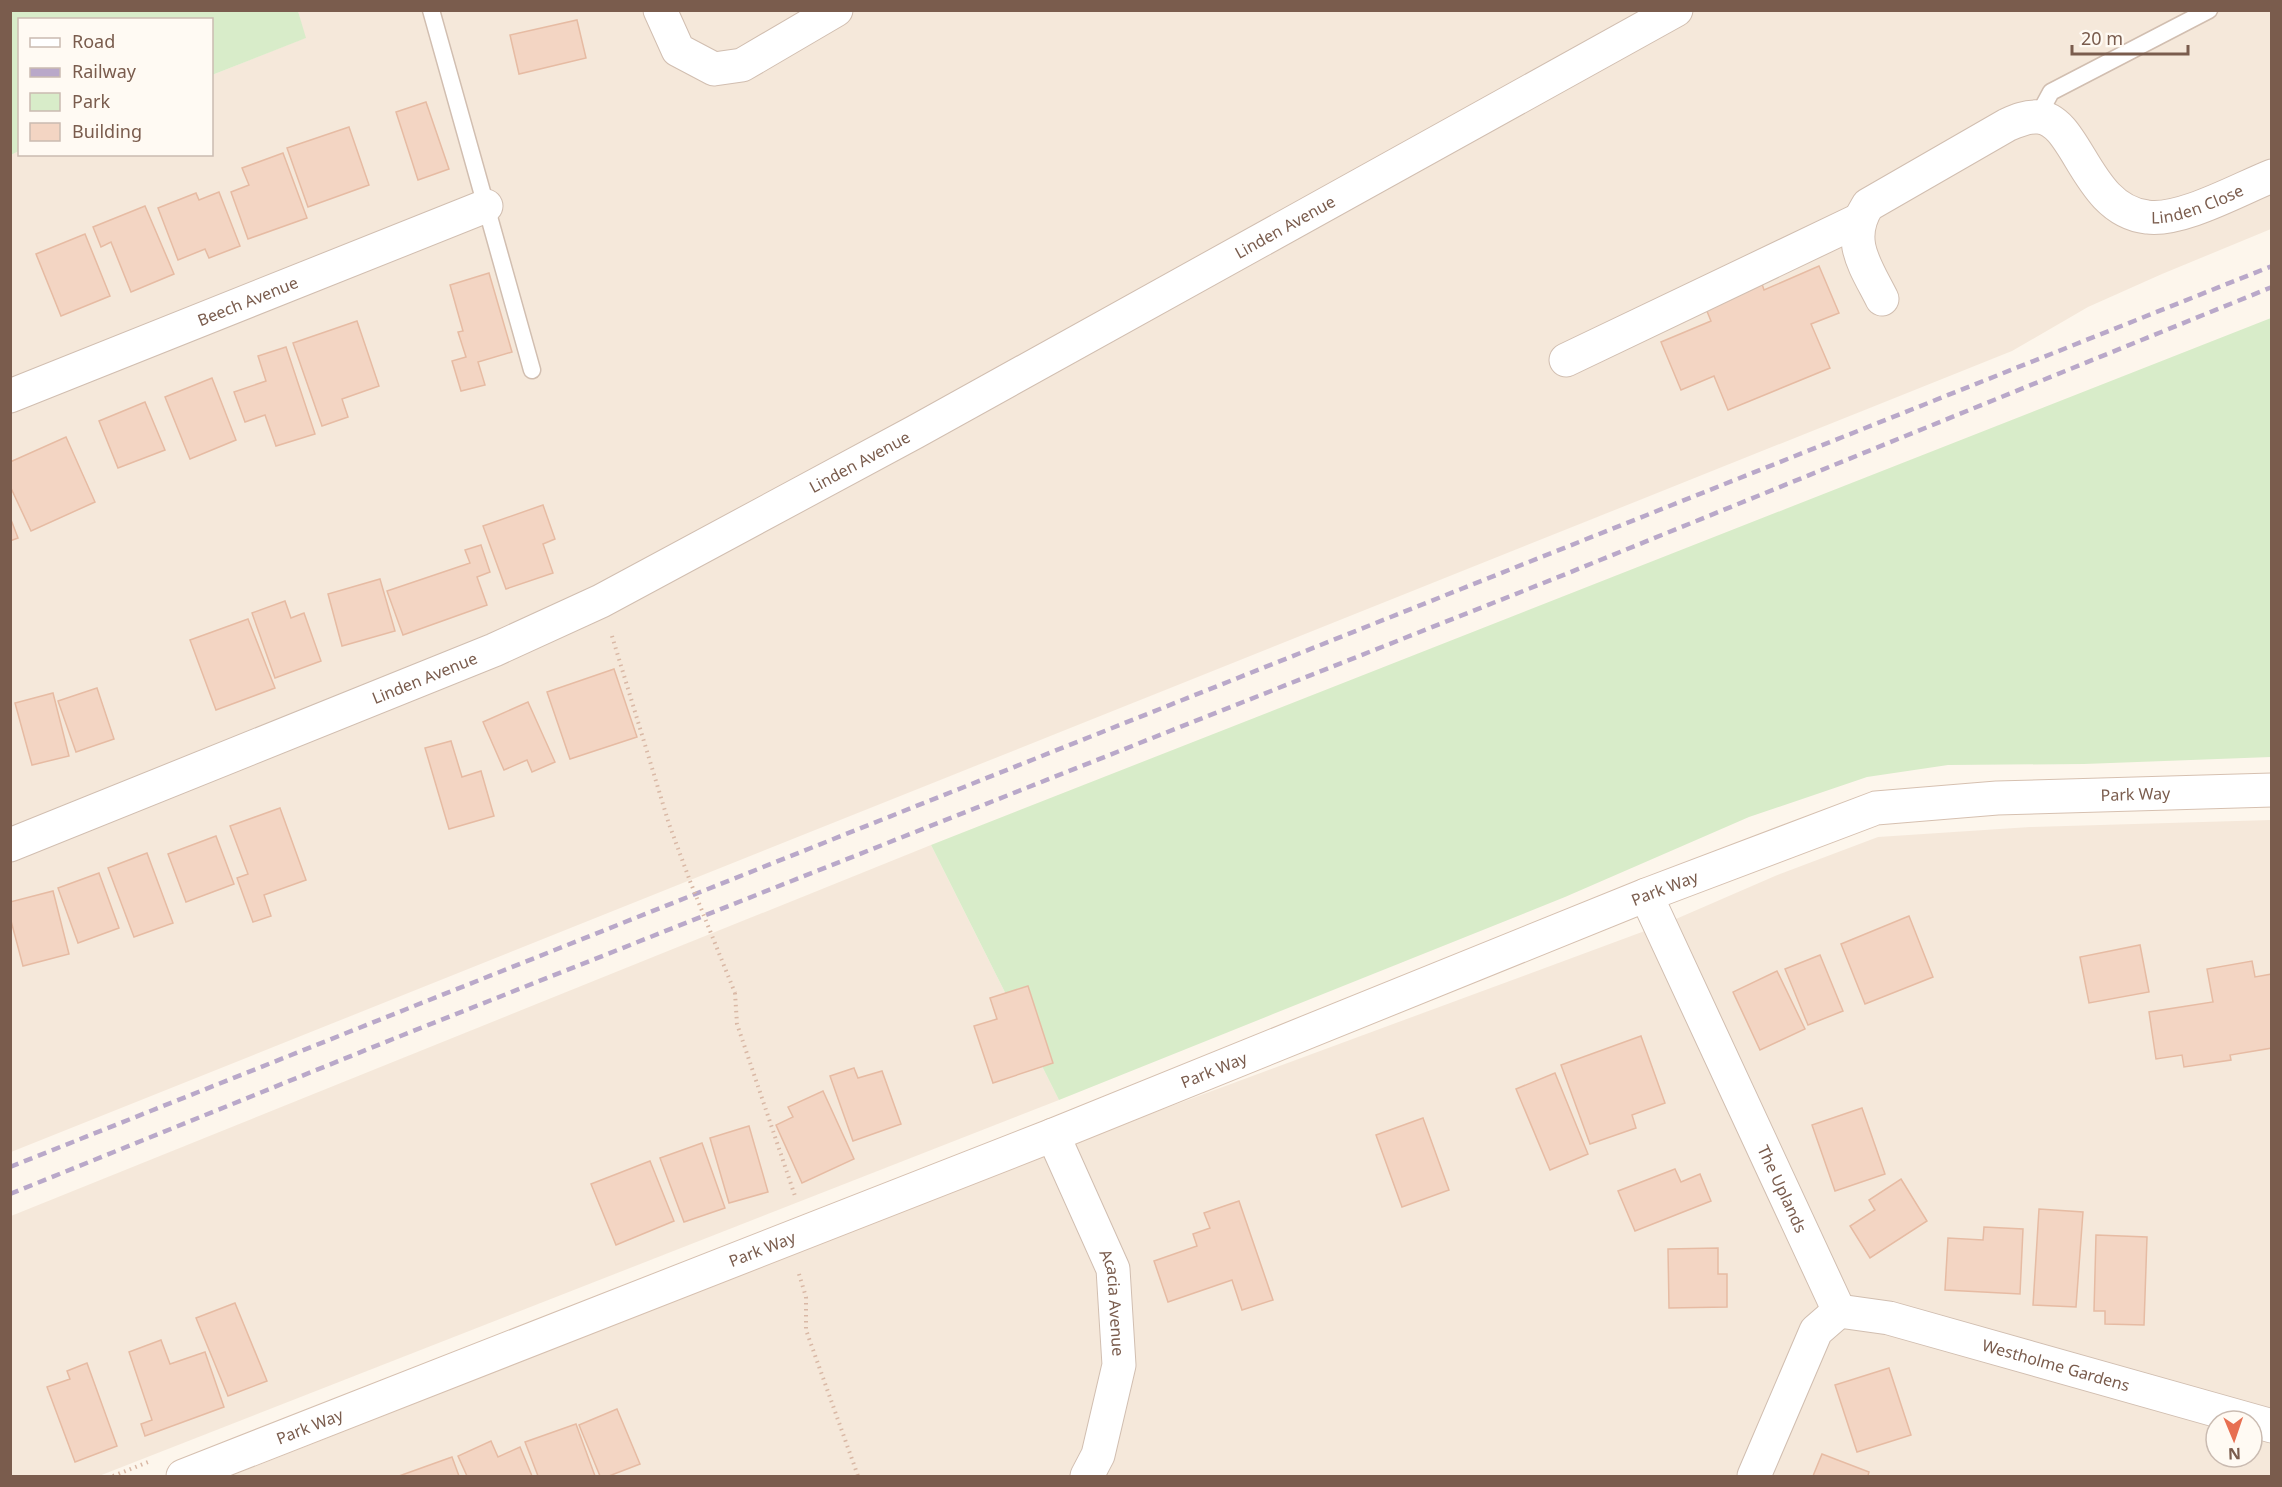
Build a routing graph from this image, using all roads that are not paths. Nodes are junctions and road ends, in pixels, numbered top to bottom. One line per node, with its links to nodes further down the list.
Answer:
1 (431, 10): 8 (lane)
2 (660, 10): 3 (street)
3 (836, 10)
4 (1676, 10): 15 (street, Linden Avenue)
5 (2209, 10): 6 (lane)
6 (2038, 116): 7 (street, Linden Close); 9 (street)
7 (2271, 176)
8 (486, 206): 12 (lane); 13 (street, Beech Avenue)
9 (1859, 220): 10 (street); 11 (street)
10 (1882, 300)
11 (1566, 360)
12 (532, 370)
13 (10, 396)
14 (2271, 790): 16 (street, Park Way)
15 (10, 845)
16 (1646, 895): 17 (street, Park Way); 18 (street, The Uplands)
17 (1053, 1136): 20 (street, Park Way); 21 (street, Acacia Avenue)
18 (1839, 1311): 19 (street, Westholme Gardens); 22 (street)
19 (2271, 1426)
20 (183, 1476)
21 (1087, 1476)
22 (1754, 1476)

